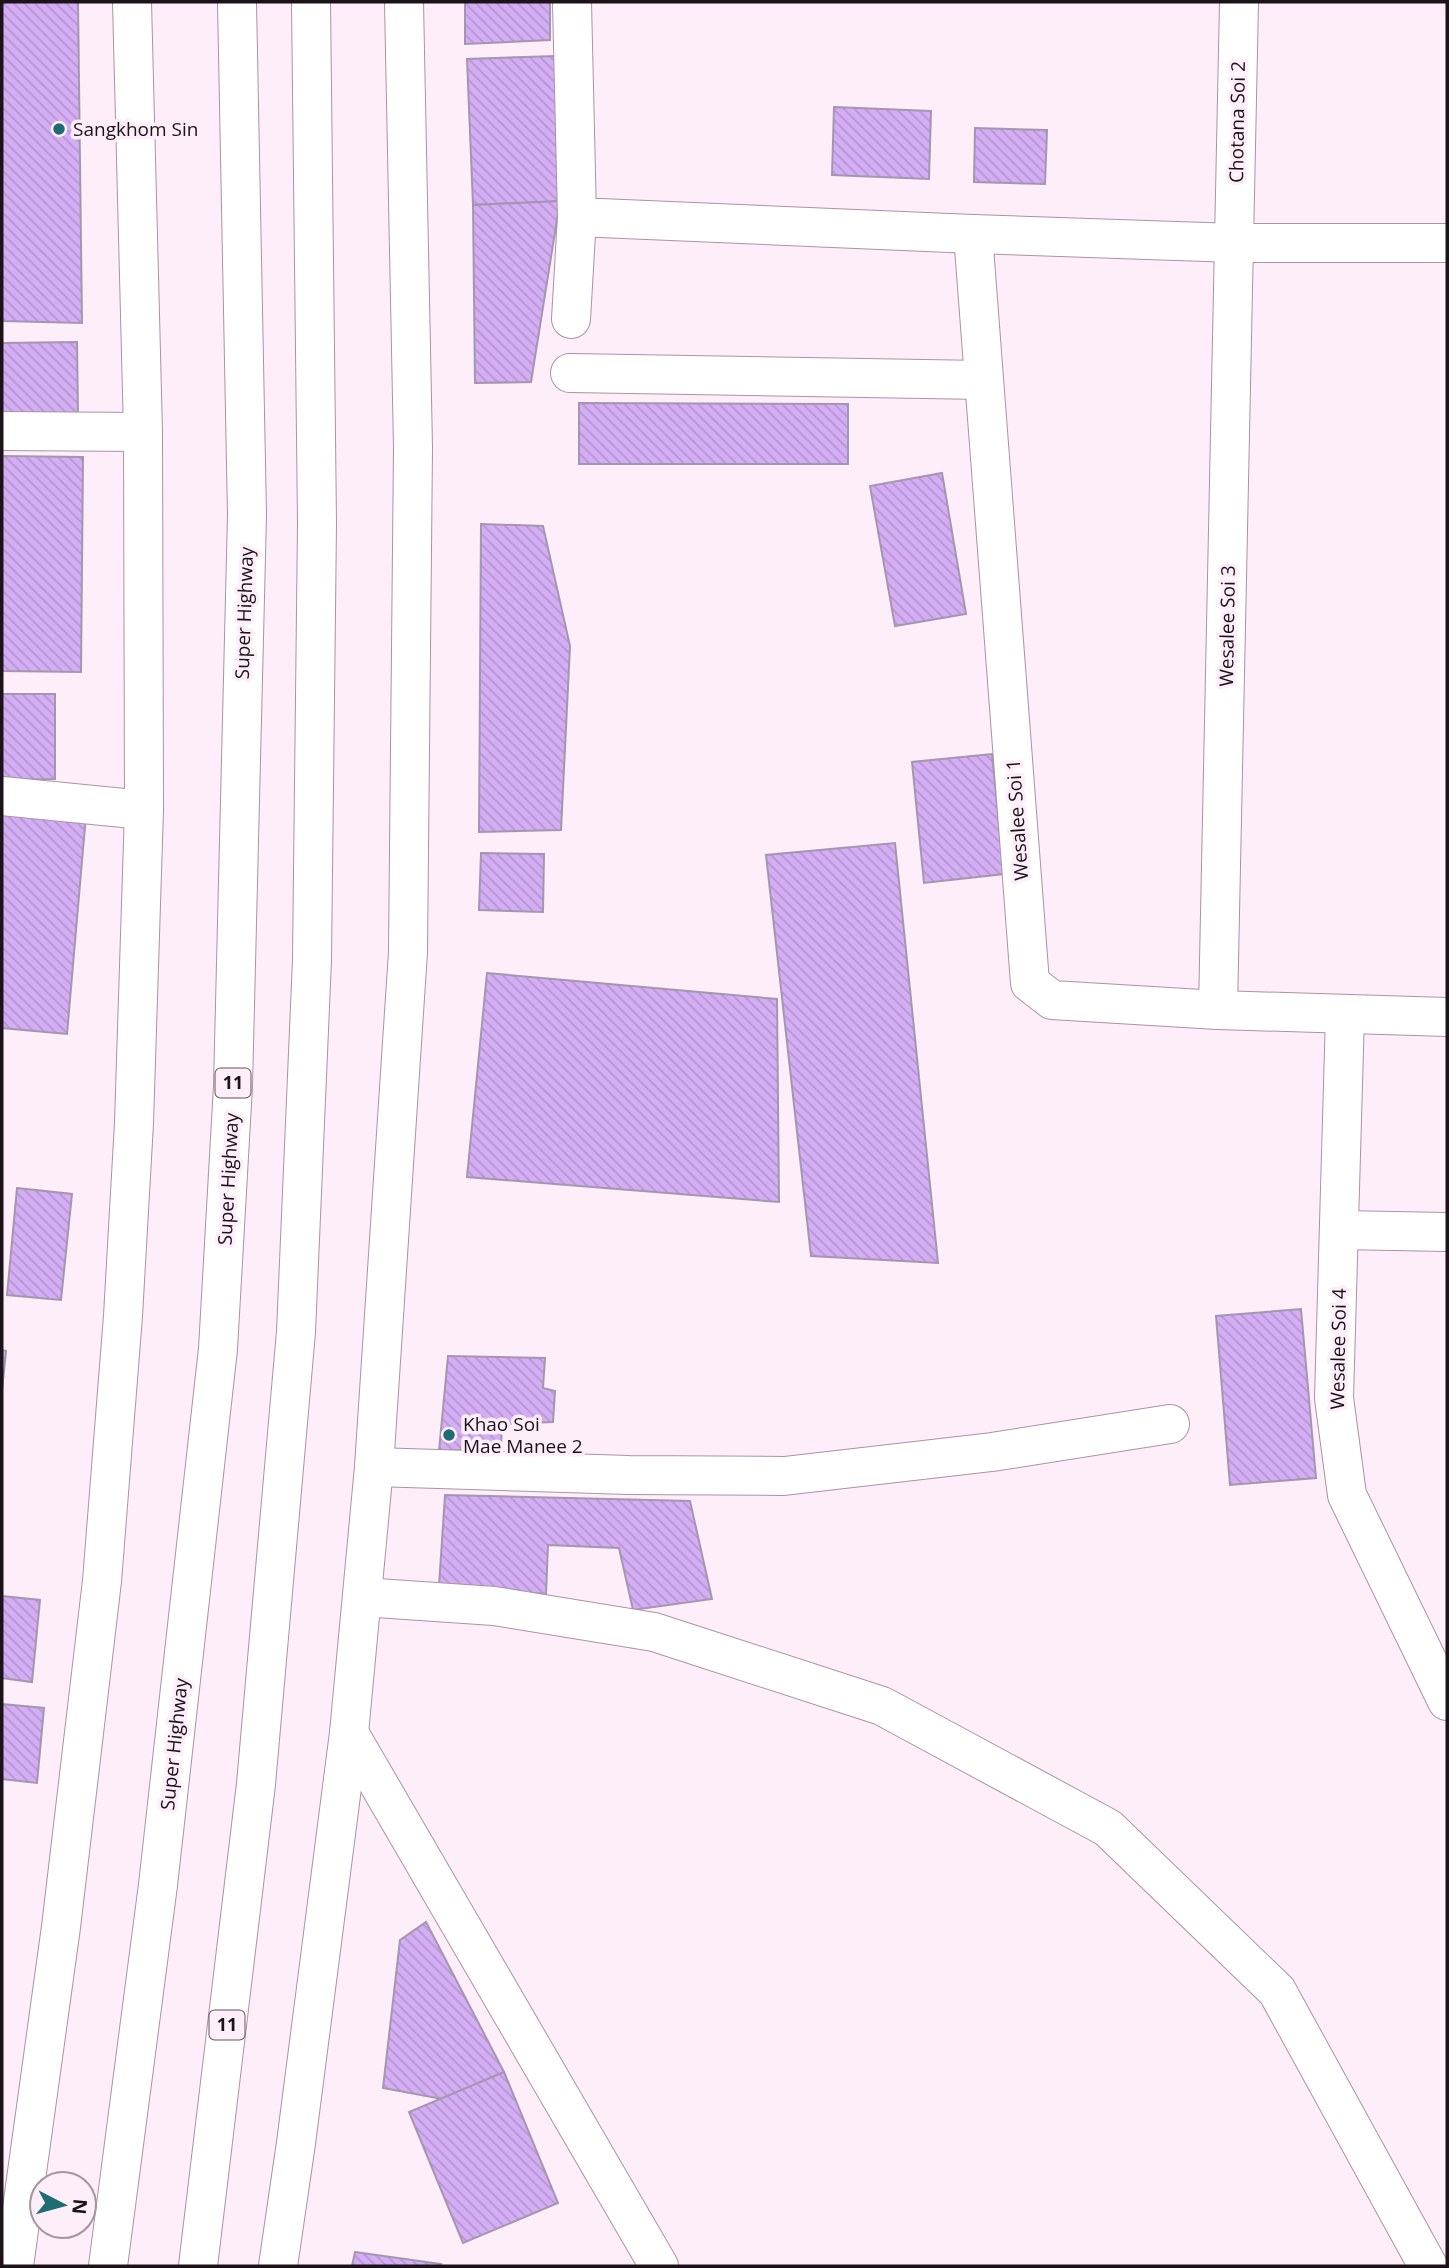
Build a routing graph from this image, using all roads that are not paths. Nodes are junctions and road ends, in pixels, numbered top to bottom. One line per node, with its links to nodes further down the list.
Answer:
1 (132, 2): 15 (main road)
2 (237, 2): 29 (main road, Super Highway / 11)
3 (311, 2): 30 (main road, 11)
4 (404, 2): 24 (main road)
5 (572, 2): 7 (main road)
6 (1239, 2): 9 (main road, Chotana Soi 2)
7 (577, 217): 8 (main road); 11 (main road)
8 (973, 234): 9 (main road); 13 (main road, Wesalee Soi 1)
9 (1235, 243): 10 (main road); 18 (main road, Wesalee Soi 3)
10 (1447, 243)
11 (571, 319)
12 (570, 373): 13 (main road)
13 (983, 380): 18 (main road, Wesalee Soi 1)
14 (2, 431): 15 (main road)
15 (143, 432): 17 (main road)
16 (2, 796): 17 (main road)
17 (144, 810): 28 (main road)
18 (1218, 1010): 19 (main road, Wesalee Soi 1)
19 (1345, 1014): 20 (main road, Wesalee Soi 1); 21 (main road, Wesalee Soi 4)
20 (1447, 1017)
21 (1340, 1230): 22 (main road); 26 (main road, Wesalee Soi 4)
22 (1447, 1232)
23 (1170, 1424): 24 (main road)
24 (374, 1467): 25 (main road)
25 (362, 1597): 27 (main road); 33 (main road)
26 (1447, 1701)
27 (349, 1733): 31 (main road); 32 (main road)
28 (14, 2266)
29 (108, 2266)
30 (198, 2266)
31 (278, 2266)
32 (659, 2266)
33 (1428, 2266)

